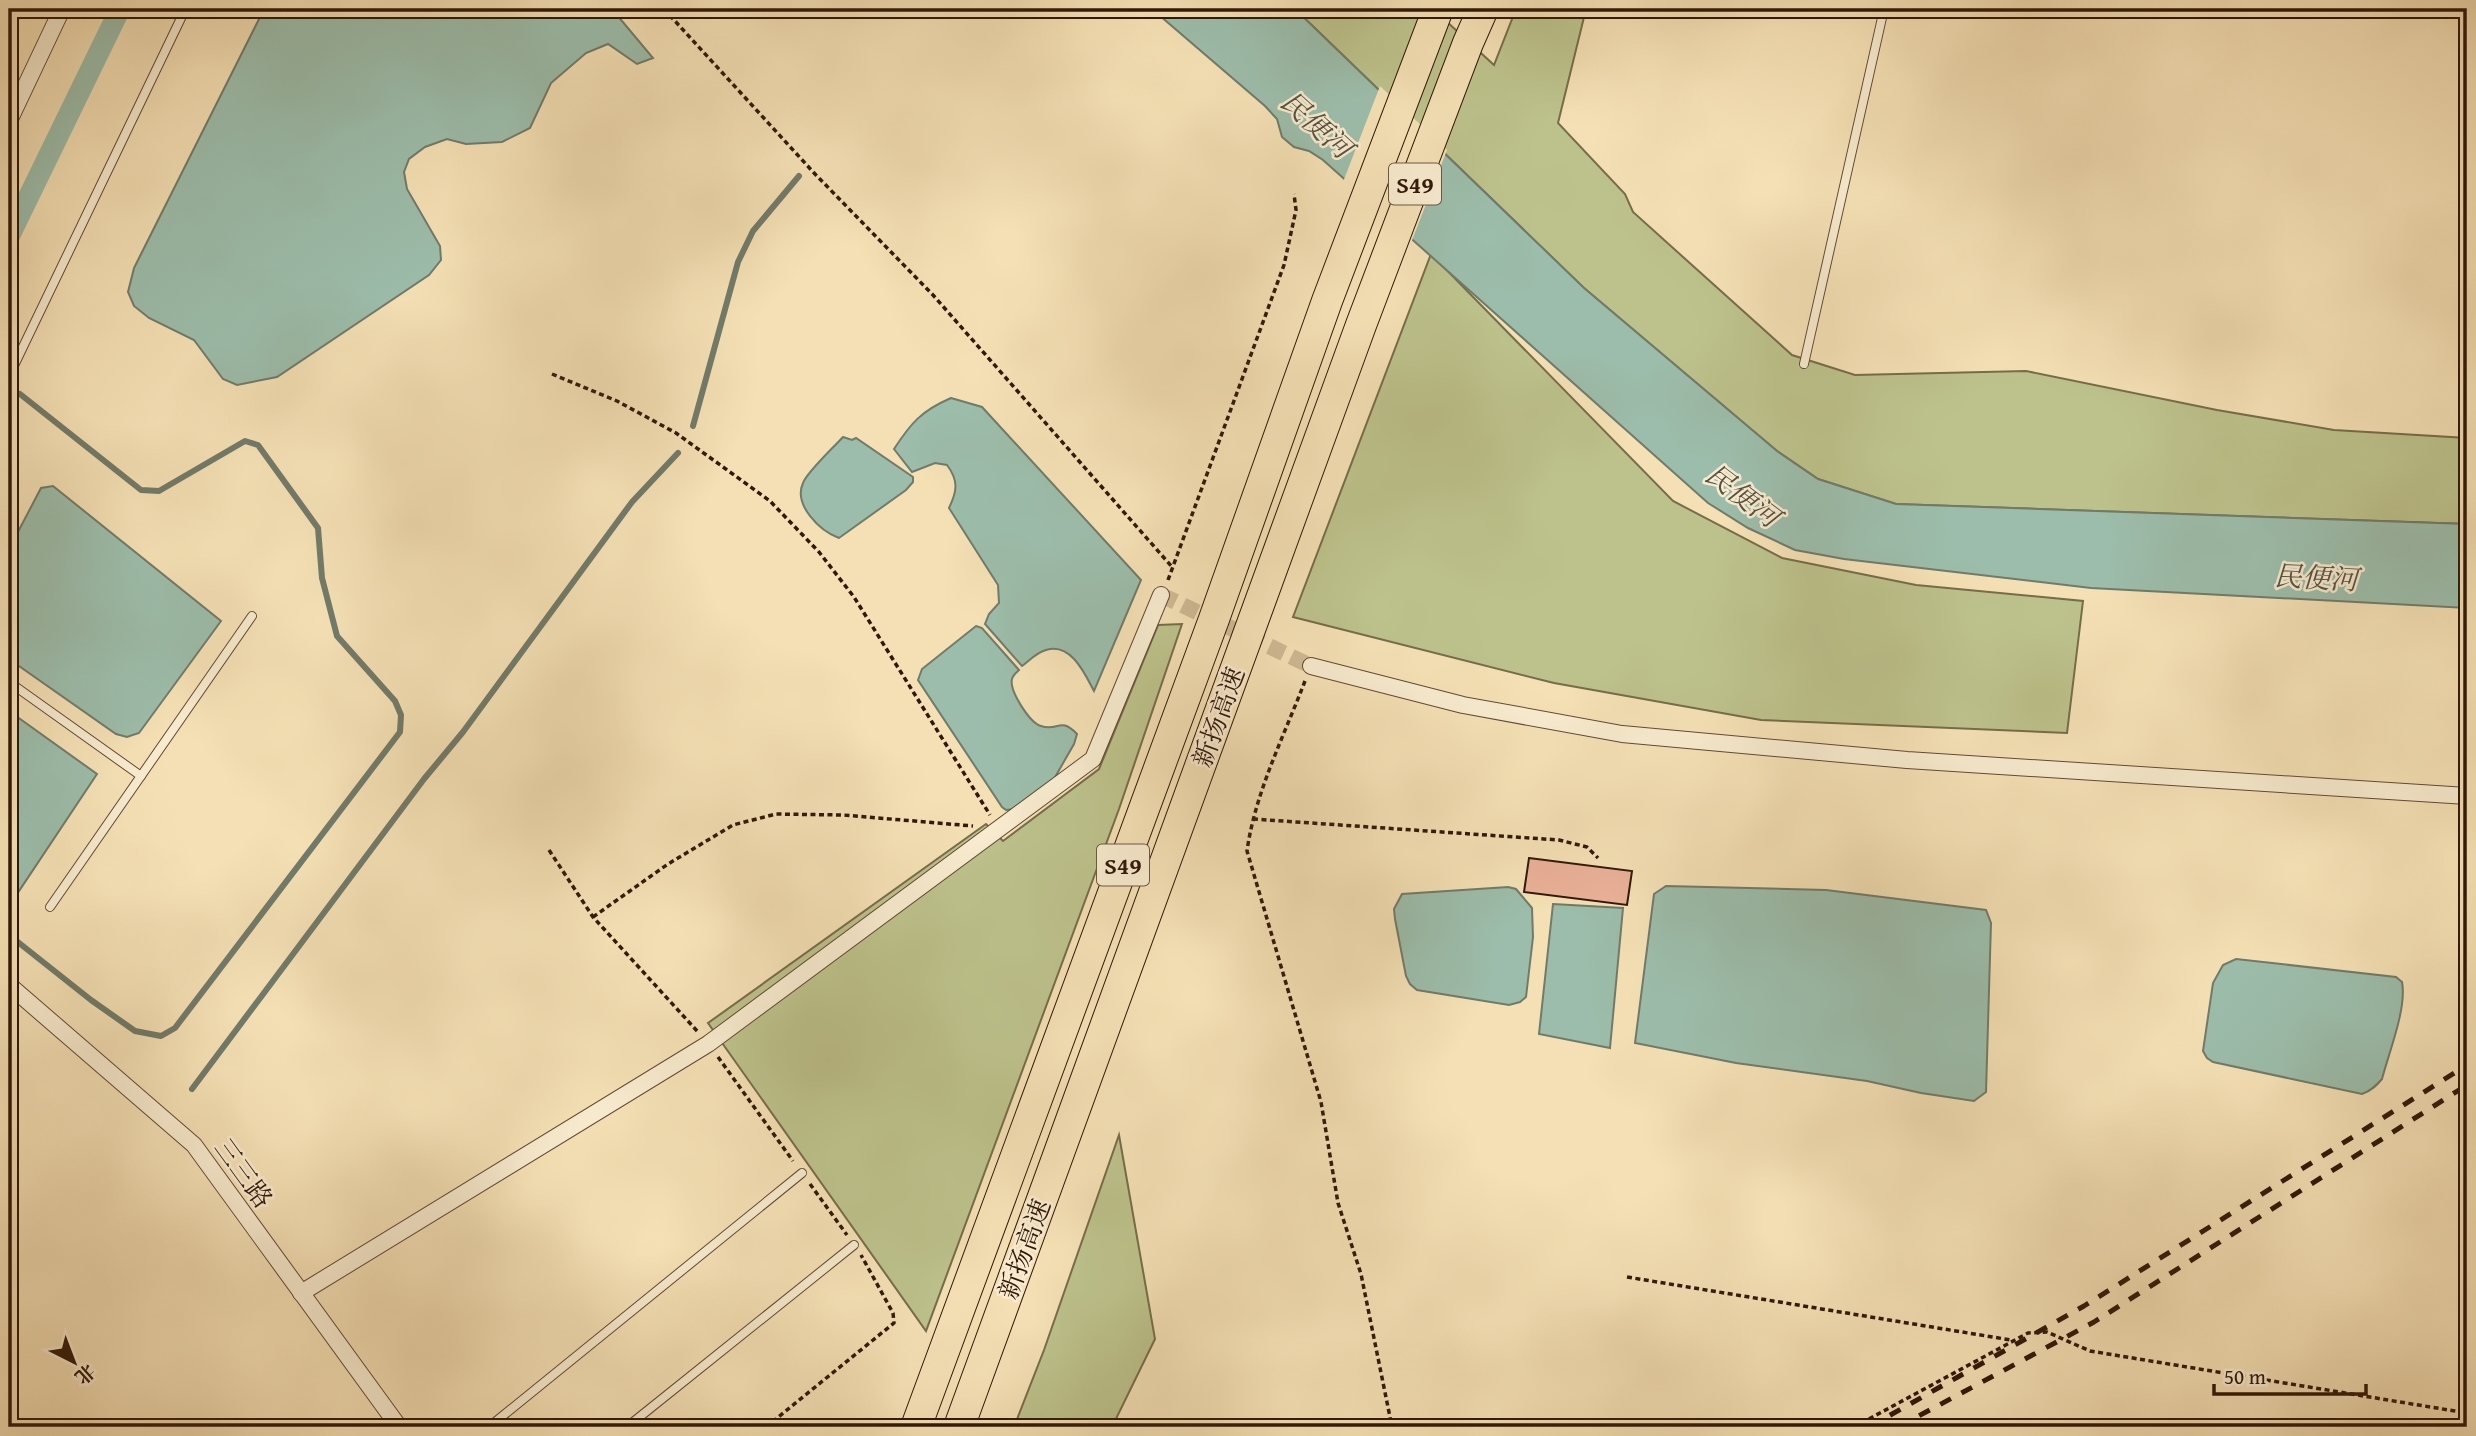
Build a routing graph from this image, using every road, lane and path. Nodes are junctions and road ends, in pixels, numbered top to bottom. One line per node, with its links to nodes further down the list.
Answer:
1 (62, 9): 7 (street)
2 (664, 9): 12 (path)
3 (1483, 9): 38 (highway, 新扬高速 / S49)
4 (1884, 9): 9 (lane)
5 (1437, 11): 37 (highway, 新扬高速 / S49)
6 (182, 16): 11 (lane)
7 (9, 121)
8 (1294, 194): 12 (path)
9 (1804, 364)
10 (552, 374): 20 (path)
11 (9, 376)
12 (1173, 568): 13 (path)
13 (1161, 595): 20 (street)
14 (252, 616): 17 (lane)
15 (1311, 666): 18 (street); 19 (path)
16 (9, 682): 17 (lane)
17 (141, 776): 23 (lane)
18 (2467, 796)
19 (1253, 819): 22 (path); 39 (path)
20 (999, 828): 24 (path); 26 (street)
21 (549, 850): 24 (path)
22 (1598, 858)
23 (50, 907)
24 (593, 917): 26 (path)
25 (9, 985): 30 (street, 三三路)
26 (708, 1044): 27 (path); 30 (street)
27 (802, 1173): 28 (path); 34 (lane)
28 (854, 1245): 35 (lane); 36 (path)
29 (1626, 1277): 31 (path)
30 (301, 1293): 33 (street, 三三路)
31 (2014, 1341): 32 (path); 40 (path)
32 (2467, 1413)
33 (399, 1427)
34 (489, 1427)
35 (627, 1427)
36 (766, 1427)
37 (916, 1427)
38 (959, 1427)
39 (1392, 1427)
40 (1854, 1427)

